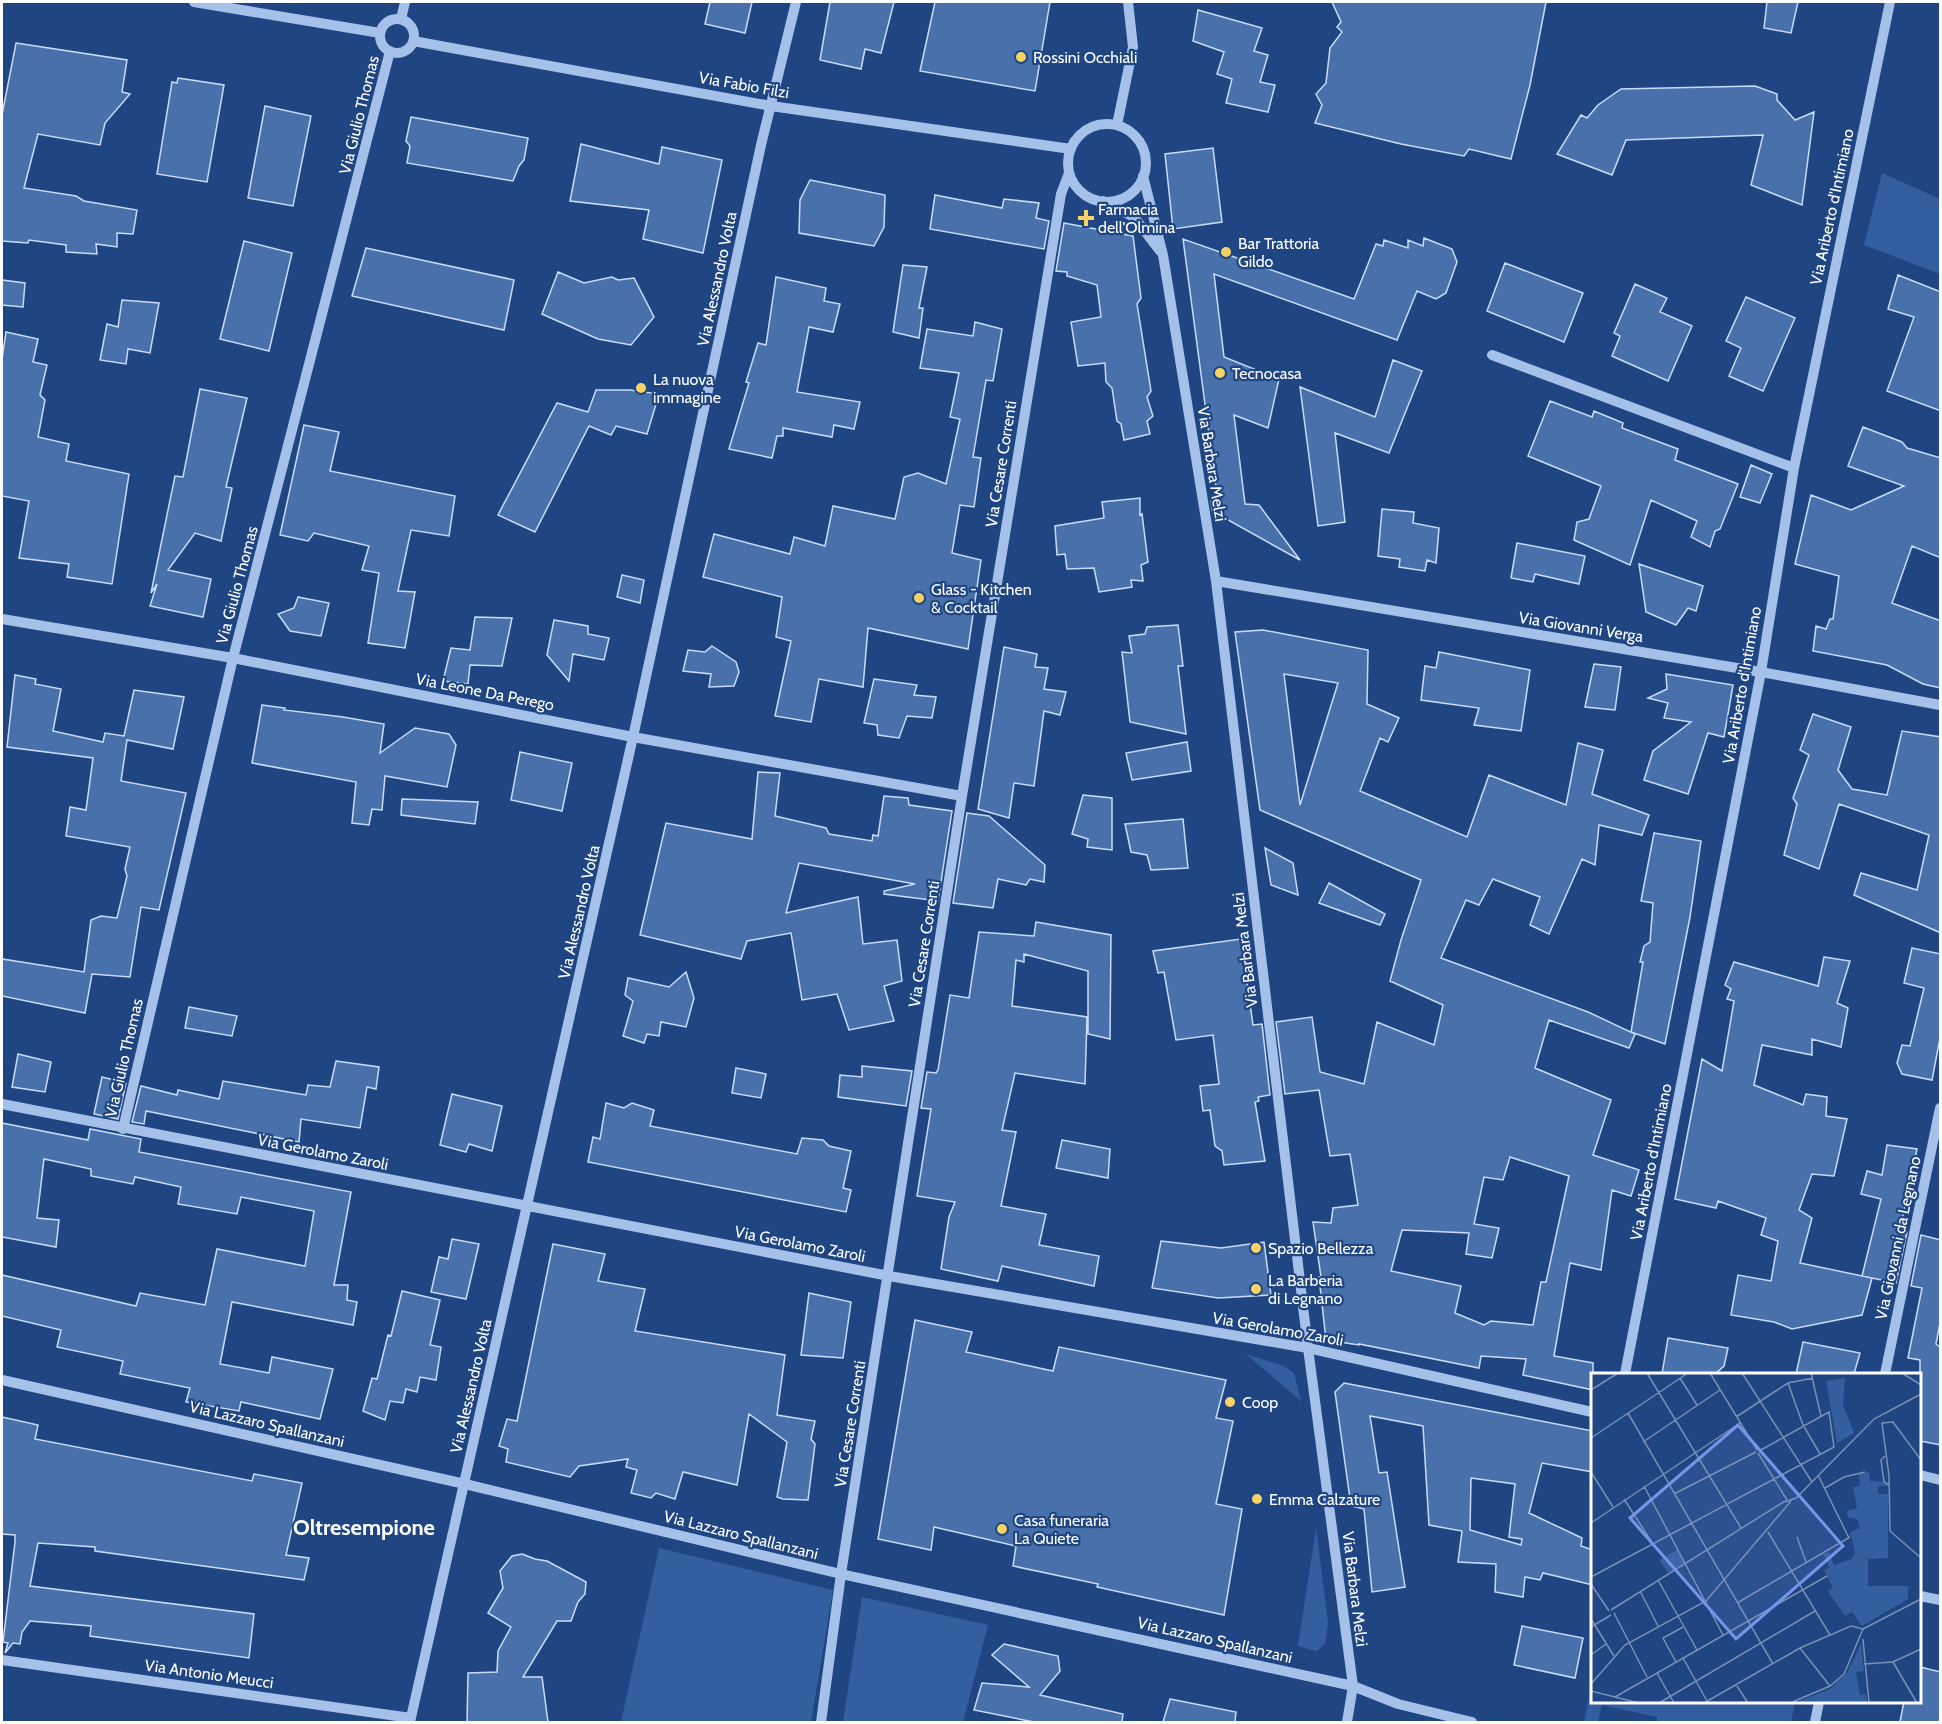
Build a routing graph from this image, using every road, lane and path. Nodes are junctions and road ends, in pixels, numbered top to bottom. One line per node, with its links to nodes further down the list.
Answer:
1 (194, 2): 7 (street)
2 (405, 2): 6 (street)
3 (796, 2): 10 (street, Via Alessandro Volta)
4 (1128, 2): 11 (street)
5 (1890, 2): 18 (street, Via Ariberto d'Intimiano)
6 (401, 19): 7 (street); 8 (street)
7 (380, 33): 9 (street)
8 (413, 41): 9 (street); 10 (street, Via Fabio Filzi)
9 (390, 51): 21 (street, Via Giulio Thomas)
10 (771, 106): 12 (street, Via Fabio Filzi); 24 (street, Via Alessandro Volta)
11 (1117, 125): 12 (street); 14 (street, Via Barbara Melzi)
12 (1071, 149): 13 (street)
13 (1069, 173): 15 (street); 25 (street, Via Cesare Correnti)
14 (1143, 176): 15 (street); 16 (street, Via Barbara Melzi)
15 (1103, 201): 16 (street)
16 (1163, 255): 19 (street, Via Barbara Melzi)
17 (1492, 355): 18 (street)
18 (1794, 468): 22 (street, Via Ariberto d'Intimiano)
19 (1216, 581): 22 (street, Via Giovanni Verga); 31 (street, Via Barbara Melzi)
20 (2, 619): 21 (street, Via Leone Da Perego)
21 (233, 658): 24 (street, Via Leone Da Perego); 28 (street, Via Giulio Thomas)
22 (1761, 672): 23 (street, Via Giovanni Verga); 32 (street, Via Ariberto d'Intimiano)
23 (1941, 705)
24 (633, 737): 25 (street, Via Leone Da Perego); 29 (street, Via Alessandro Volta)
25 (962, 795): 30 (street, Via Cesare Correnti)
26 (2, 1104): 28 (street, Via Gerolamo Zaroli)
27 (1941, 1108): 33 (street, Via Giovanni da Legnano)
28 (123, 1129): 29 (street, Via Gerolamo Zaroli)
29 (527, 1207): 30 (street, Via Gerolamo Zaroli); 38 (street, Via Alessandro Volta)
30 (889, 1276): 31 (street, Via Gerolamo Zaroli); 39 (street, Via Cesare Correnti)
31 (1308, 1348): 35 (street, Via Gerolamo Zaroli); 43 (street, Via Barbara Melzi)
32 (1625, 1373)
33 (1886, 1373)
34 (2, 1380): 38 (street, Via Lazzaro Spallanzani)
35 (1591, 1412)
36 (1921, 1475): 37 (street)
37 (1941, 1480)
38 (465, 1484): 39 (street, Via Lazzaro Spallanzani); 45 (street, Via Alessandro Volta)
39 (841, 1574): 43 (street, Via Lazzaro Spallanzani); 46 (street, Via Cesare Correnti)
40 (1921, 1596): 41 (street)
41 (1941, 1600)
42 (2, 1660): 45 (street, Via Antonio Meucci)
43 (1353, 1686): 47 (street, Via Barbara Melzi); 48 (street, Via Lazzaro Spallanzani)
44 (1819, 1703): 49 (street)
45 (411, 1720)
46 (821, 1722)
47 (1347, 1722)
48 (1472, 1722)
49 (1815, 1722)

